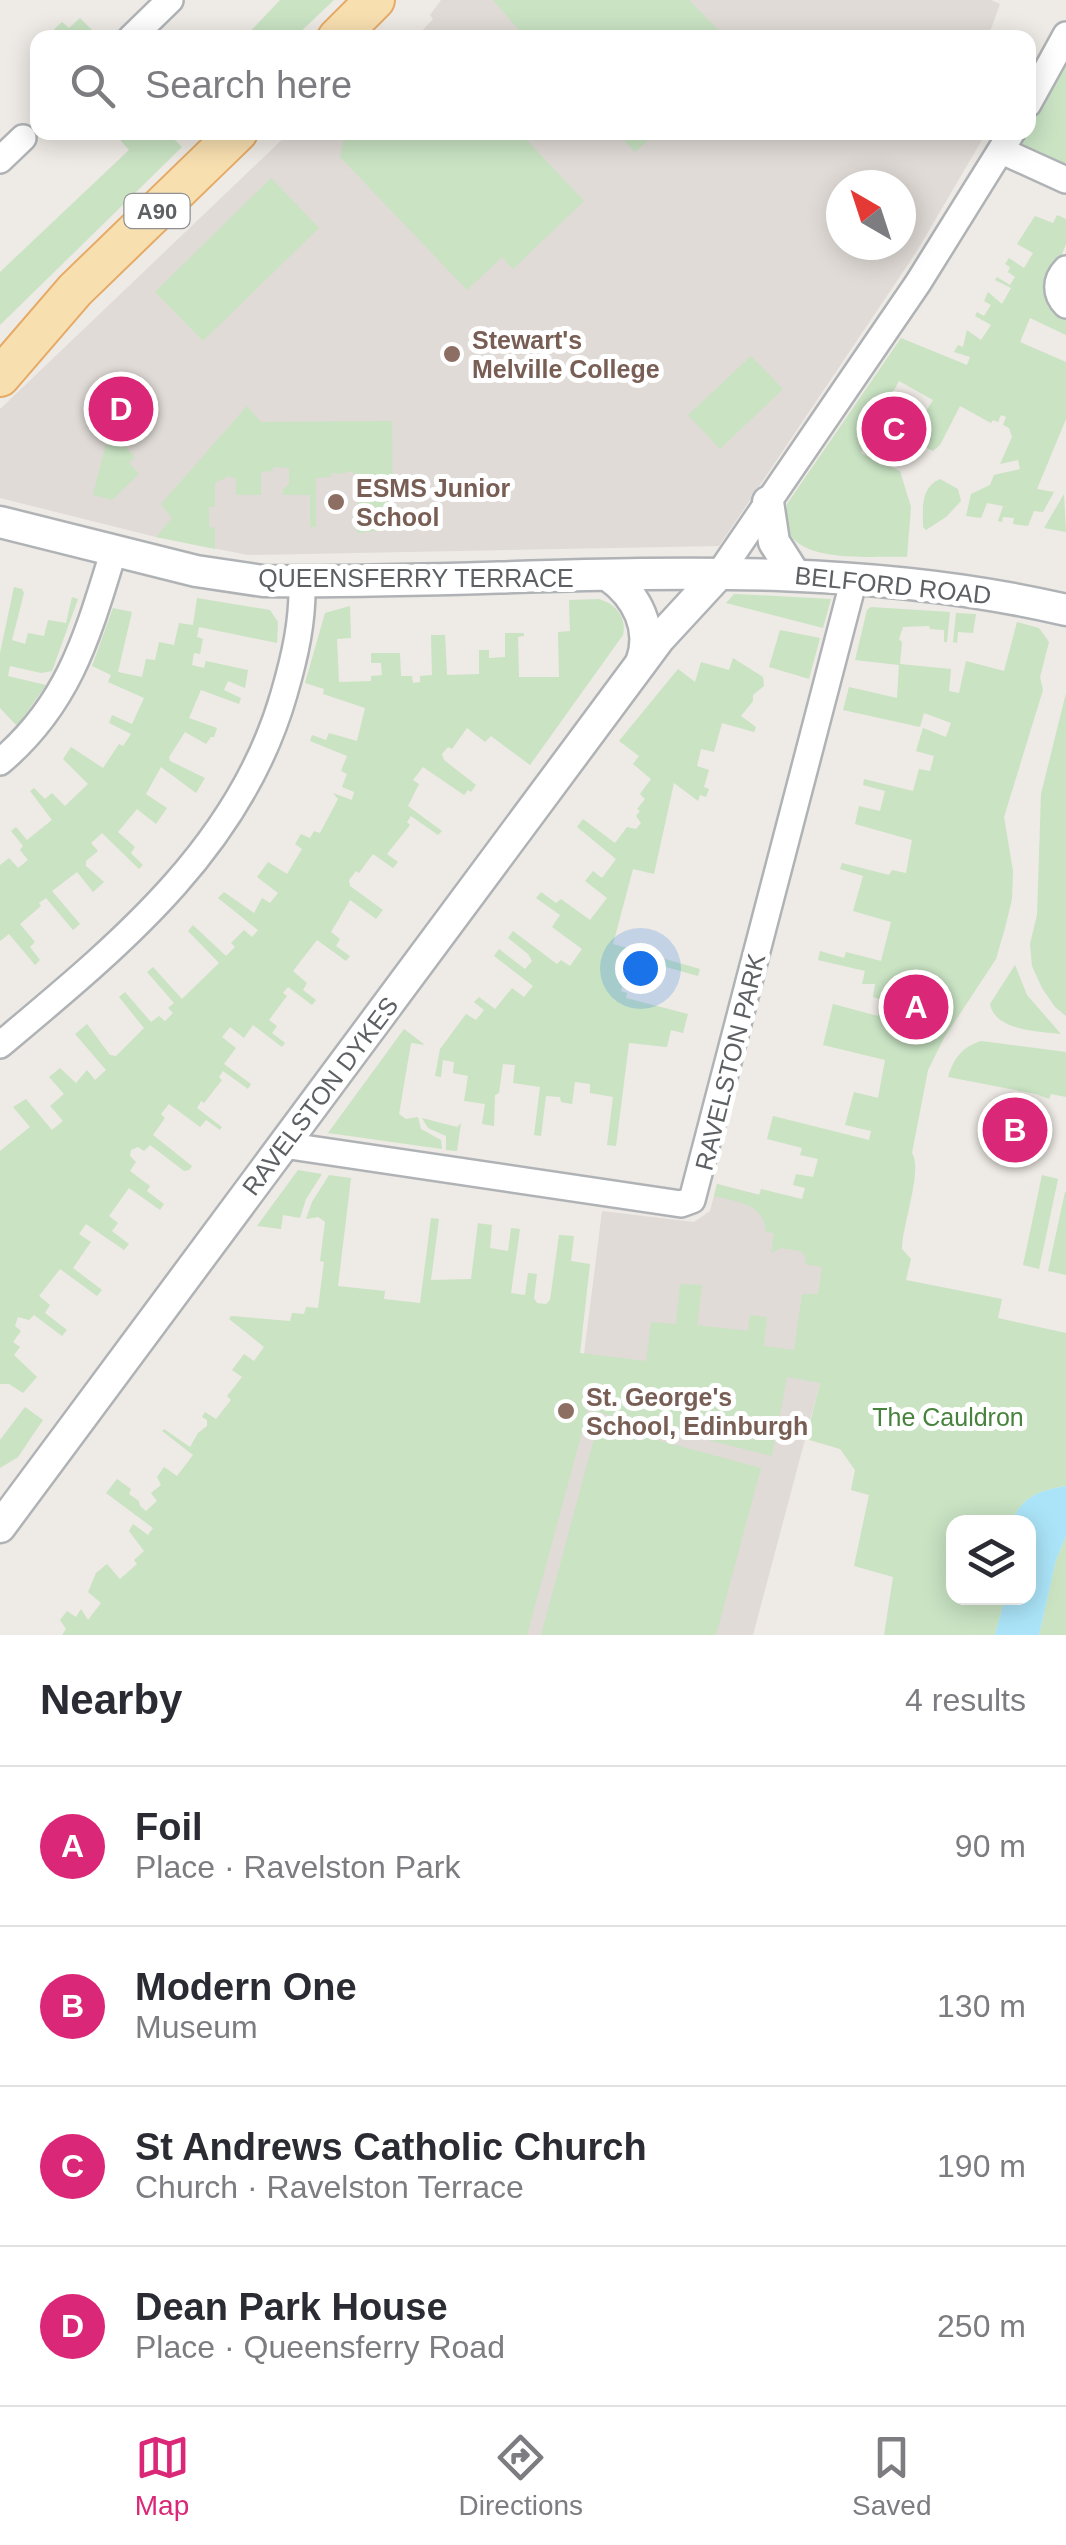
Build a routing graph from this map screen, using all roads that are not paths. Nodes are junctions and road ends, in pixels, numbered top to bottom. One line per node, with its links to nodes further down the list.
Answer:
1 (170, 0): 3 (street)
2 (376, 0): 4 (main road)
3 (140, 30)
4 (345, 30)
5 (1066, 36): 6 (street)
6 (1036, 90)
7 (22, 138): 10 (street)
8 (230, 140): 13 (main road, A90)
9 (1007, 142): 11 (street); 17 (street)
10 (0, 160)
11 (1066, 180)
12 (1066, 270): 14 (street)
13 (75, 290): 15 (main road, A90); 16 (main road, A90)
14 (1066, 305)
15 (0, 351)
16 (0, 377)
17 (768, 502): 20 (street); 21 (street)
18 (0, 522): 19 (street, QUEENSFERRY TERRACE)
19 (114, 550): 23 (street, QUEENSFERRY TERRACE); 27 (street)
20 (718, 574): 21 (street, BELFORD ROAD); 22 (street, QUEENSFERRY TERRACE); 26 (street, RAVELSTON DYKES)
21 (795, 575): 24 (street, BELFORD ROAD)
22 (609, 576): 23 (street, QUEENSFERRY TERRACE); 26 (street)
23 (302, 582): 28 (street)
24 (852, 590): 25 (street, BELFORD ROAD); 29 (street, RAVELSTON PARK)
25 (1066, 610)
26 (640, 666): 29 (street, RAVELSTON DYKES)
27 (0, 762)
28 (0, 1045)
29 (283, 1145): 30 (street, RAVELSTON DYKES)
30 (0, 1526)

